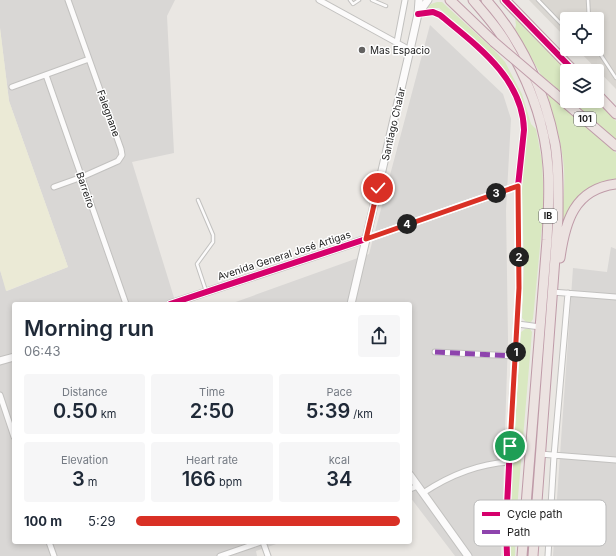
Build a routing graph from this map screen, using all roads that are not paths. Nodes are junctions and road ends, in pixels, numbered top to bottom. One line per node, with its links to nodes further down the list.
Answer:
1 (68, 0): 22 (street, Falegnane)
2 (319, 0): 19 (street)
3 (350, 0): 4 (lane)
4 (359, 0)
5 (372, 0): 15 (lane)
6 (405, 0): 19 (street)
7 (419, 0): 17 (street, Santiago Chalar)
8 (428, 0): 17 (street, Santiago Chalar)
9 (450, 0): 29 (highway, 101, bridge)
10 (473, 0): 44 (highway, IB)
11 (486, 0): 36 (highway, IB)
12 (505, 0): 23 (highway)
13 (538, 0): 18 (lane)
14 (588, 0): 16 (lane)
15 (386, 6)
16 (589, 12)
17 (418, 14): 20 (street, Santiago Chalar); 32 (street)
18 (560, 23)
19 (396, 42): 20 (street)
20 (410, 50): 35 (street, Santiago Chalar)
21 (602, 56): 25 (lane)
22 (89, 59): 24 (street); 30 (street, Falegnane)
23 (567, 64)
24 (46, 76): 26 (street); 30 (street, Barreiro)
25 (616, 78)
26 (12, 87)
27 (604, 101): 28 (highway, 101)
28 (616, 114)
29 (616, 146)
30 (82, 177): 33 (street, Falegnane); 40 (street, Barreiro)
31 (616, 184): 36 (highway)
32 (518, 186): 35 (street, Avenida General José Artigas); 43 (street)
33 (54, 187)
34 (198, 200): 37 (lane)
35 (366, 239): 37 (street, Avenida General José Artigas); 42 (street, Santiago Chalar)
36 (552, 290): 38 (street); 51 (highway, IB)
37 (206, 292): 41 (street, Avenida General José Artigas)
38 (568, 293): 39 (street); 52 (street)
39 (616, 297)
40 (125, 302)
41 (182, 302)
42 (351, 302)
43 (518, 324): 44 (street); 46 (street)
44 (540, 326): 60 (highway, IB)
45 (435, 352): 46 (street)
46 (516, 356): 54 (street)
47 (12, 358): 48 (street)
48 (0, 361)
49 (0, 395): 50 (street)
50 (12, 431)
51 (540, 454): 52 (street); 61 (highway, IB)
52 (554, 456): 53 (street); 62 (street)
53 (616, 460)
54 (509, 462): 58 (street); 59 (street)
55 (412, 478): 56 (street)
56 (418, 486): 57 (street); 58 (street)
57 (412, 488)
58 (423, 493): 73 (street)
59 (507, 500)
60 (526, 500)
61 (537, 500)
62 (551, 500)
63 (50, 544): 70 (street)
64 (256, 544): 71 (street)
65 (263, 544): 72 (street)
66 (507, 546): 74 (street)
67 (523, 546): 75 (highway, IB)
68 (534, 546): 76 (highway, IB)
69 (549, 546): 77 (street)
70 (54, 556)
71 (220, 556)
72 (268, 556)
73 (468, 556)
74 (507, 556)
75 (522, 556)
76 (533, 556)
77 (548, 556)

